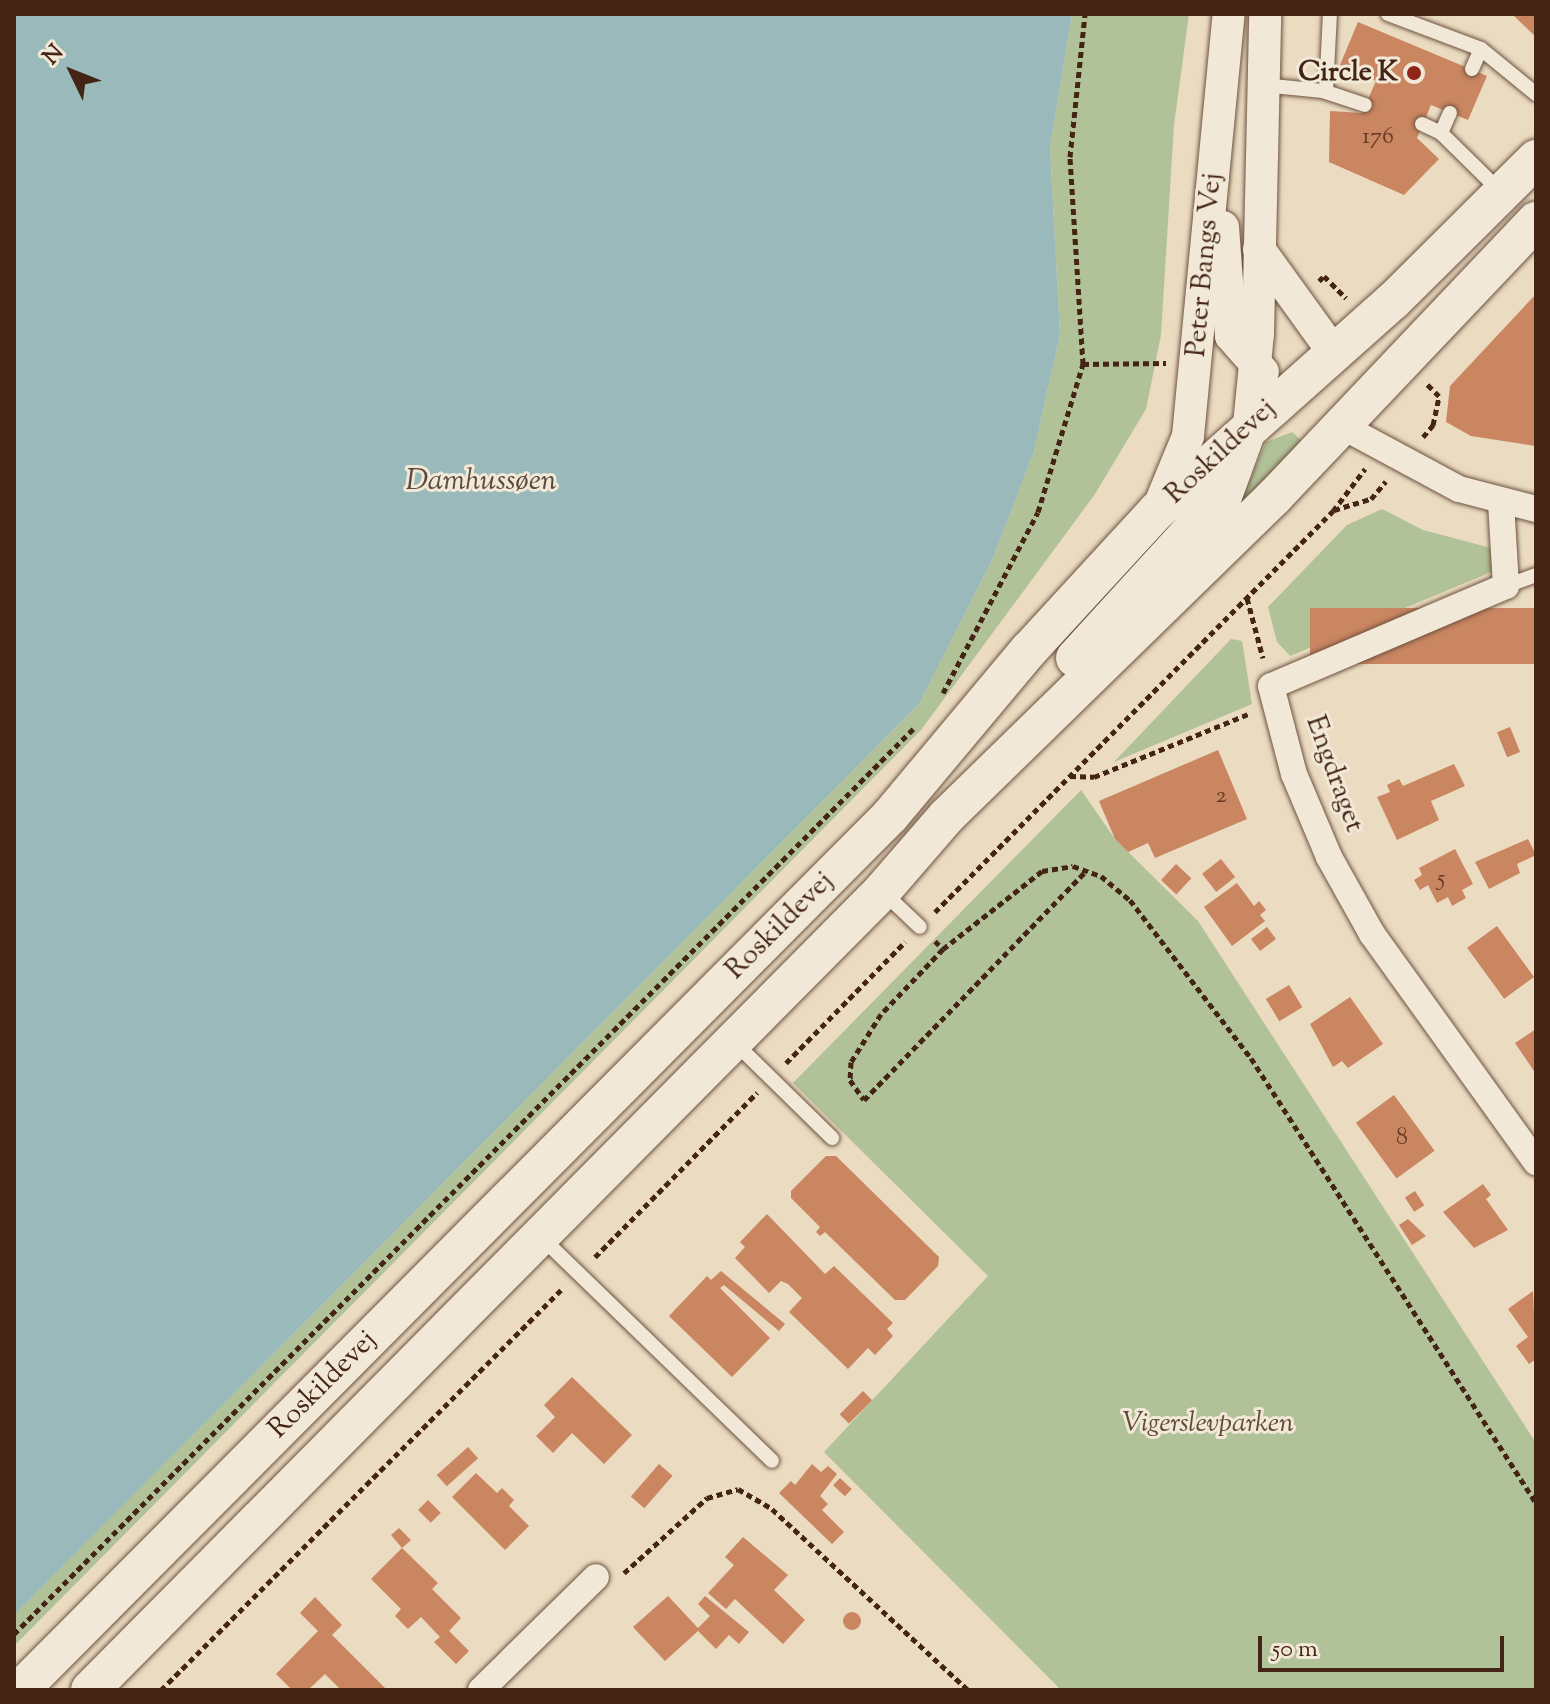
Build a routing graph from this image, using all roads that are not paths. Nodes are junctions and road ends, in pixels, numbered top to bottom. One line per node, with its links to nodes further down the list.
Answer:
1 (1229, 14): 14 (street, Peter Bangs Vej)
2 (1265, 14): 7 (street, Peter Bangs Vej)
3 (1330, 14): 8 (lane)
4 (1388, 14): 5 (lane)
5 (1481, 49): 6 (lane); 9 (lane)
6 (1472, 69)
7 (1263, 85): 8 (lane); 18 (street, Peter Bangs Vej)
8 (1326, 92): 10 (lane)
9 (1536, 94)
10 (1365, 105)
11 (1450, 113): 13 (lane)
12 (1422, 124): 13 (lane)
13 (1441, 133): 16 (lane)
14 (1217, 140): 20 (street); 28 (street, Peter Bangs Vej)
15 (1536, 159): 16 (main road, Roskildevej)
16 (1503, 194): 19 (main road, Roskildevej)
17 (1536, 221): 22 (main road, Roskildevej)
18 (1259, 249): 19 (street); 20 (street, Peter Bangs Vej)
19 (1334, 353): 21 (main road, Roskildevej); 22 (main road)
20 (1256, 366): 21 (street); 23 (street, Peter Bangs Vej)
21 (1288, 390): 23 (main road, Roskildevej); 24 (main road)
22 (1365, 398): 24 (main road, Roskildevej); 25 (street)
23 (1249, 425): 28 (main road, Roskildevej); 31 (main road)
24 (1340, 425): 25 (street); 31 (main road, Roskildevej)
25 (1381, 448): 26 (street)
26 (1501, 502): 27 (street); 30 (street)
27 (1536, 509)
28 (1157, 511): 40 (main road, Roskildevej)
29 (1536, 575): 30 (lane)
30 (1506, 586): 36 (street, Engdraget)
31 (947, 816): 32 (main road, Roskildevej)
32 (882, 891): 33 (lane); 34 (main road, Roskildevej)
33 (920, 927)
34 (732, 1040): 35 (lane); 37 (main road, Roskildevej)
35 (832, 1138)
36 (1536, 1162)
37 (537, 1233): 38 (lane); 41 (main road, Roskildevej)
38 (772, 1461)
39 (596, 1577): 42 (street)
40 (20, 1690)
41 (90, 1690)
42 (481, 1690)

